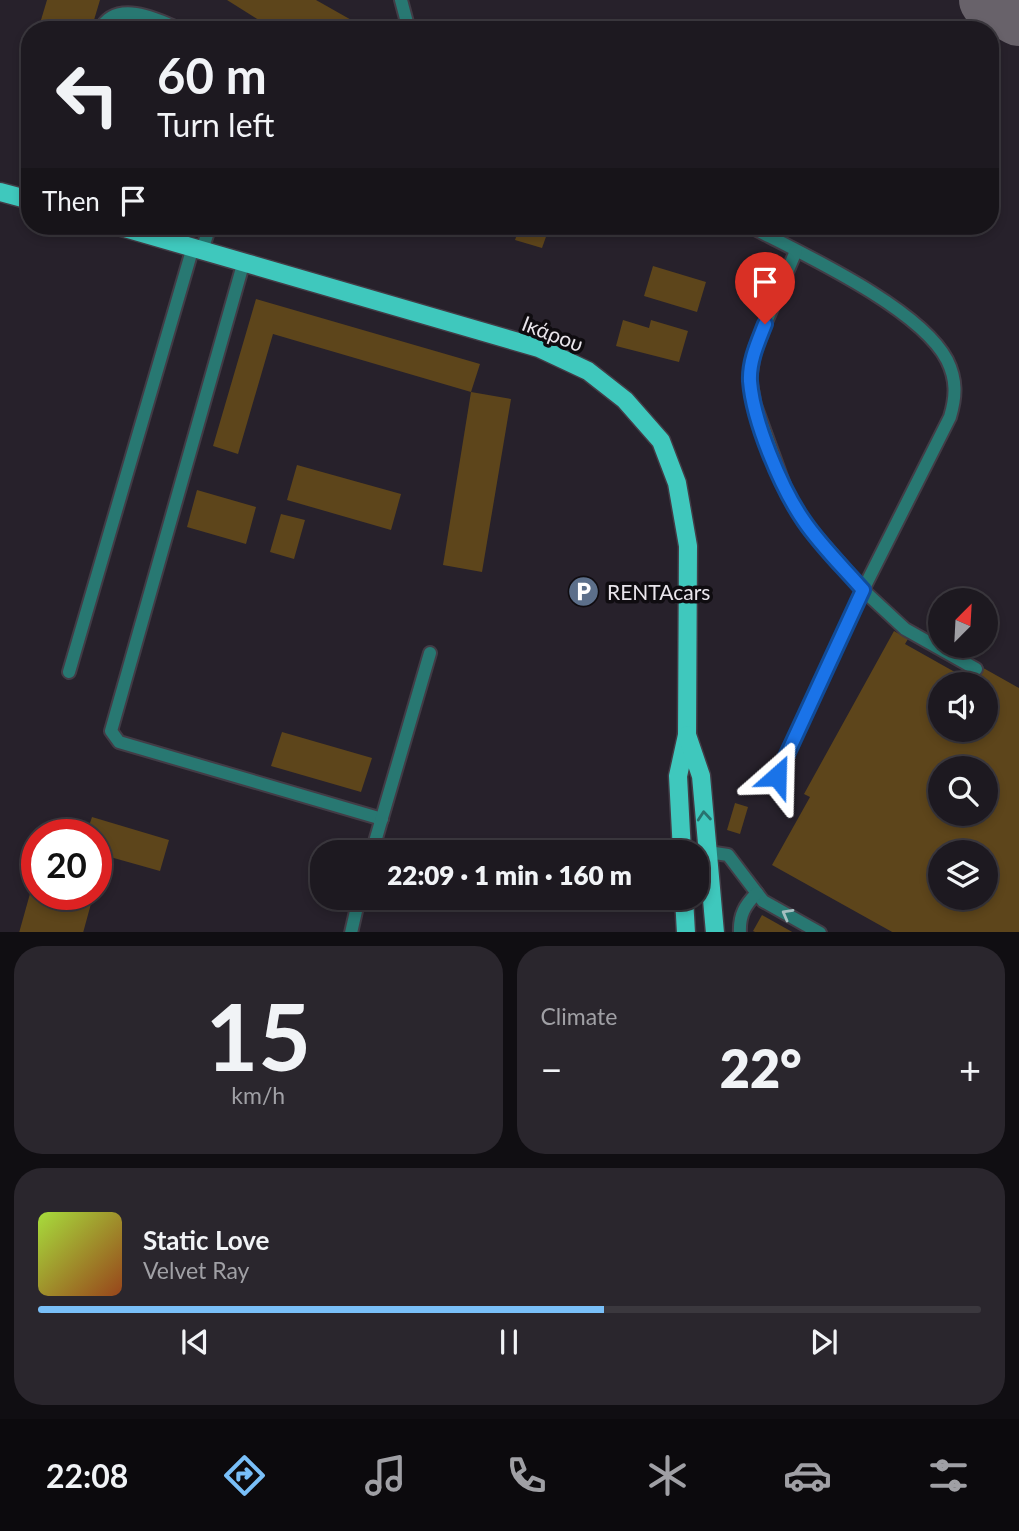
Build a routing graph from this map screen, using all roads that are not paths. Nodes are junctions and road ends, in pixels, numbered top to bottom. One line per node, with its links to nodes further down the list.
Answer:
1 (401, 0): 4 (lane)
2 (103, 21): 3 (lane)
3 (162, 21)
4 (407, 21)
5 (0, 191): 6 (main road)
6 (21, 197)
7 (149, 235): 10 (main road, Ικάρου)
8 (205, 235): 10 (lane)
9 (767, 235): 11 (lane)
10 (198, 249): 12 (main road, Ικάρου); 16 (lane)
11 (796, 251): 13 (lane); 13 (lane)
12 (244, 261): 17 (main road, Ικάρου); 19 (lane)
13 (863, 590): 15 (lane); 18 (lane)
14 (430, 653): 19 (lane)
15 (976, 668)
16 (69, 672)
17 (687, 735): 21 (main road, Ικάρου); 22 (main road, Ικάρου, one-way to 17)
18 (777, 776)
19 (382, 818): 20 (lane)
20 (376, 840)
21 (681, 840)
22 (707, 840)
23 (709, 852): 25 (lane)
24 (709, 864): 30 (main road, Ικάρου)
25 (757, 893): 31 (lane); 32 (lane, one-way to 25)
26 (356, 910): 28 (lane)
27 (685, 910): 29 (main road)
28 (351, 932)
29 (686, 932)
30 (715, 932)
31 (740, 932)
32 (818, 932)

